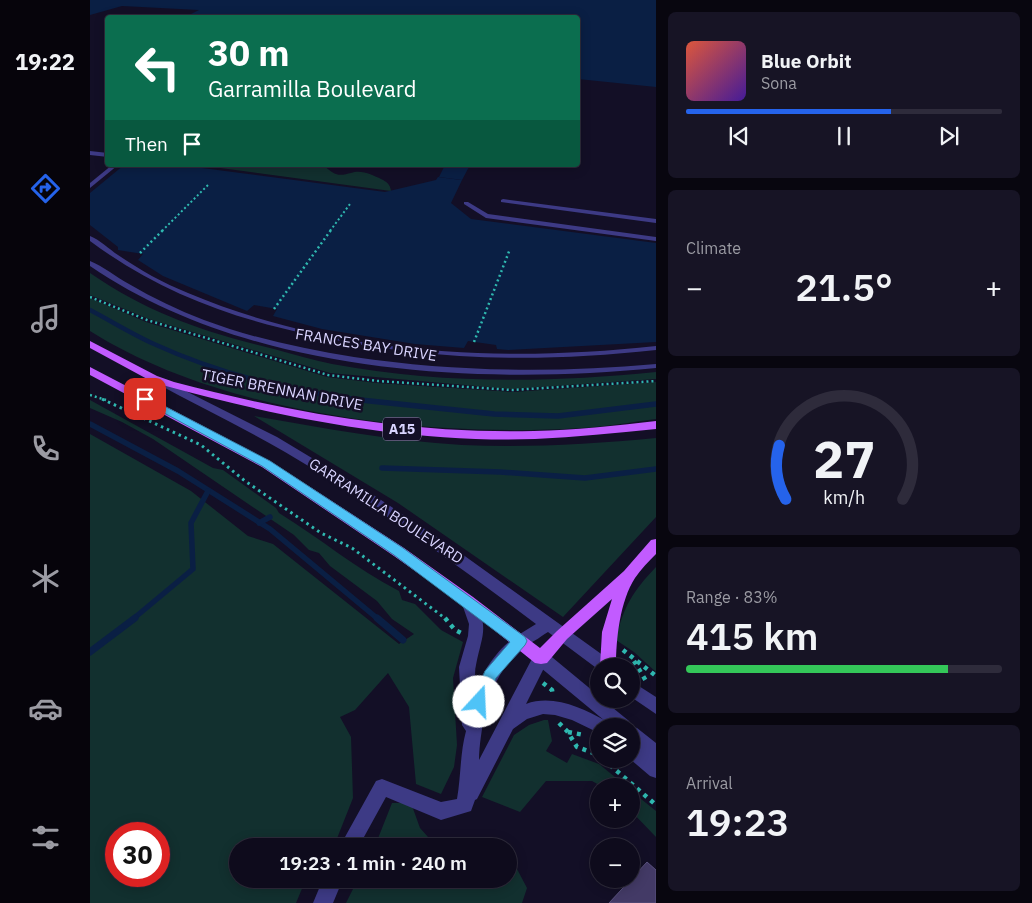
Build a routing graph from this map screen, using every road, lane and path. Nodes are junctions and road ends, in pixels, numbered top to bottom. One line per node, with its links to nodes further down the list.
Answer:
1 (90, 153): 2 (lane)
2 (105, 155)
3 (112, 167): 5 (lane)
4 (210, 184): 13 (path)
5 (90, 186)
6 (503, 201): 9 (lane)
7 (466, 202): 11 (lane)
8 (350, 204): 15 (path)
9 (656, 221)
10 (90, 238): 18 (lane)
11 (656, 239)
12 (510, 249): 16 (path)
13 (140, 253)
14 (90, 263): 19 (lane, FRANCES BAY DRIVE)
15 (274, 309)
16 (474, 342)
17 (90, 344): 21 (main road, TIGER BRENNAN DRIVE / A15)
18 (656, 348)
19 (656, 366)
20 (90, 370): 26 (main road, GARRAMILLA BOULEVARD)
21 (153, 378): 23 (main road, TIGER BRENNAN DRIVE / A15); 27 (street, GARRAMILLA BOULEVARD)
22 (90, 395): 28 (path)
23 (656, 425)
24 (656, 544): 25 (main road)
25 (629, 575): 29 (main road); 33 (main road)
26 (468, 601): 30 (main road, GARRAMILLA BOULEVARD); 45 (street)
27 (548, 624): 29 (street, GARRAMILLA BOULEVARD); 30 (street)
28 (464, 635)
29 (562, 635): 31 (main road); 32 (street, GARRAMILLA BOULEVARD)
30 (520, 641): 31 (main road, GARRAMILLA BOULEVARD); 45 (street)
31 (541, 658): 41 (street, GARRAMILLA BOULEVARD); 43 (street)
32 (595, 658)
33 (607, 658)
34 (656, 676): 36 (path)
35 (536, 677): 38 (path)
36 (651, 686)
37 (640, 695): 39 (street)
38 (554, 698)
39 (656, 707)
40 (557, 716): 46 (path)
41 (613, 718)
42 (590, 721): 43 (street)
43 (503, 732): 51 (street)
44 (640, 741): 47 (street)
45 (471, 743): 51 (street)
46 (590, 752)
47 (656, 754)
48 (640, 757): 50 (street)
49 (613, 768): 52 (path)
50 (656, 770)
51 (465, 805): 53 (street)
52 (656, 805)
53 (353, 838)
54 (329, 888): 55 (street)
55 (323, 903)

